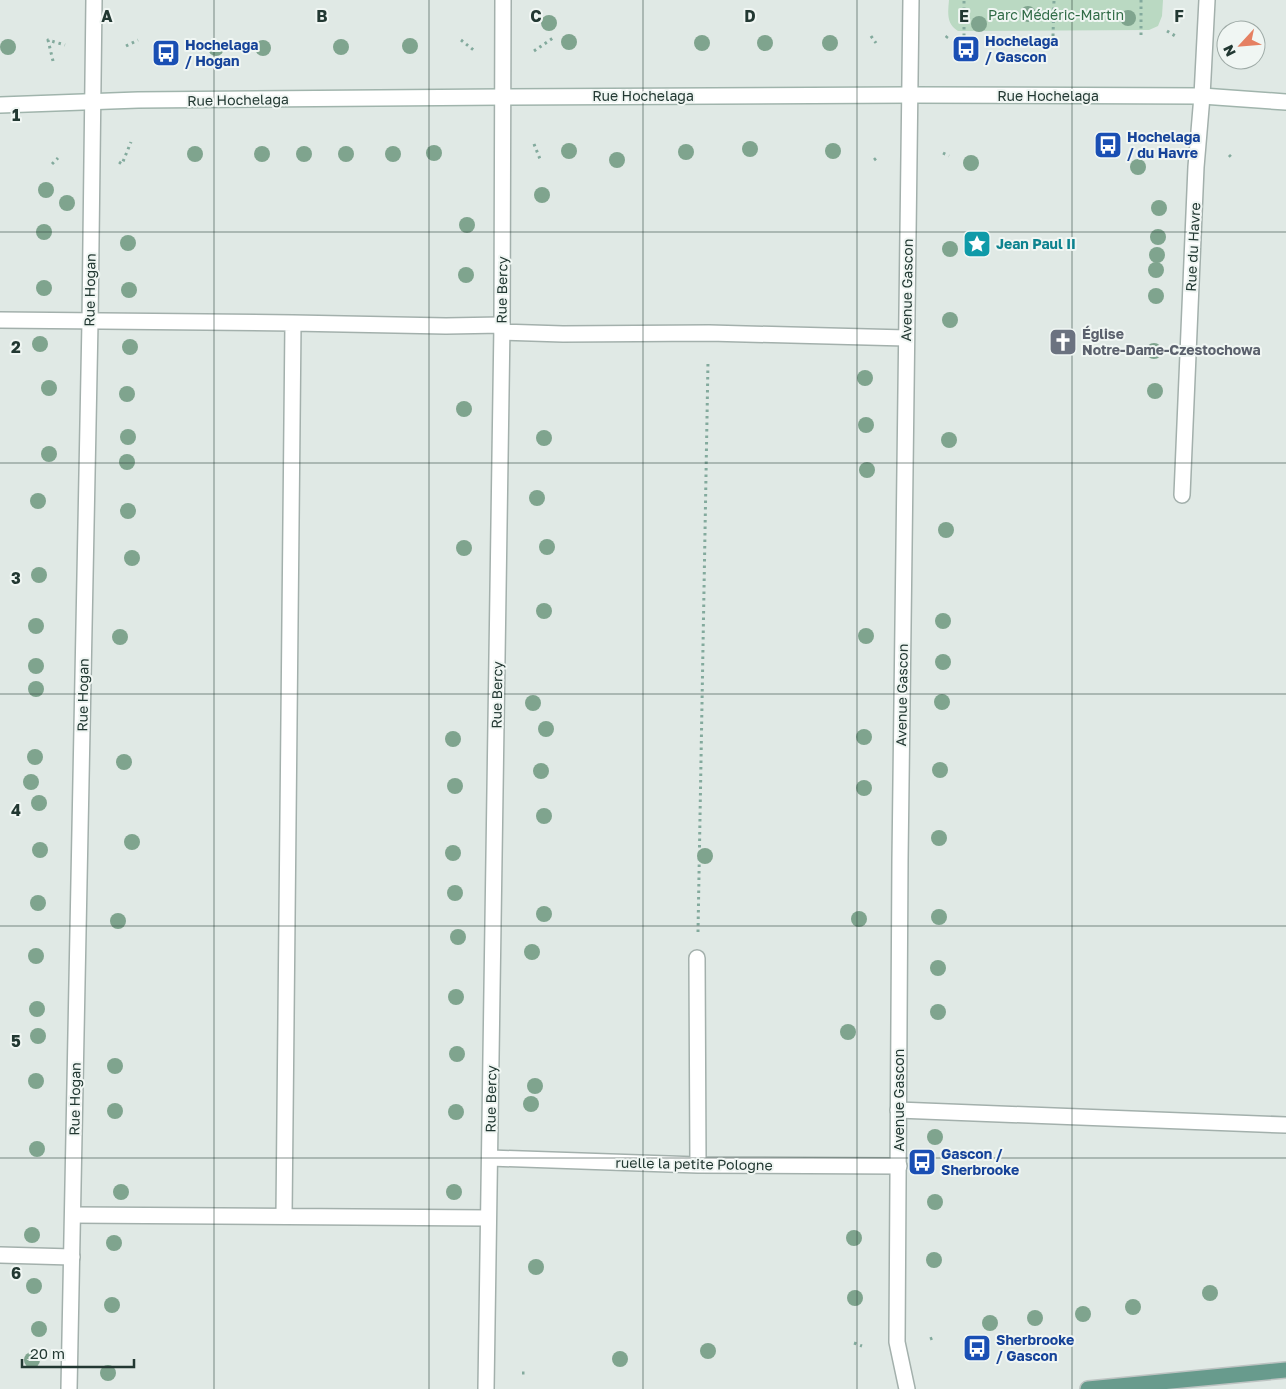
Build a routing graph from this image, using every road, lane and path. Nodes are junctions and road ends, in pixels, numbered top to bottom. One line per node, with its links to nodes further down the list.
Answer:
1 (94, 0): 29 (street, Rue Hogan)
2 (503, 0): 27 (street, Rue Bercy)
3 (911, 0): 25 (street, Avenue Gascon)
4 (964, 0): 12 (path)
5 (1054, 0): 13 (path)
6 (1141, 0): 10 (path)
7 (1207, 0): 26 (street, Rue du Havre)
8 (1167, 31): 16 (path)
9 (949, 34): 15 (path)
10 (1141, 35)
11 (871, 36): 19 (path)
12 (964, 36)
13 (1053, 36)
14 (553, 38): 22 (path)
15 (946, 38)
16 (1179, 38)
17 (138, 40): 21 (path)
18 (461, 40): 23 (path)
19 (876, 43)
20 (68, 46): 24 (path)
21 (126, 46)
22 (534, 50)
23 (478, 54)
24 (53, 61)
25 (910, 95): 26 (street, Rue Hochelaga); 27 (street, Rue Hochelaga); 48 (street, Avenue Gascon)
26 (1202, 96): 28 (street, Rue Hochelaga); 49 (street, Rue du Havre)
27 (502, 97): 29 (street, Rue Hochelaga); 46 (street, Rue Bercy)
28 (1286, 102)
29 (93, 103): 30 (street, Rue Hochelaga); 44 (street, Rue Hogan)
30 (0, 105)
31 (131, 142): 41 (path)
32 (534, 144): 38 (path)
33 (943, 152): 36 (path)
34 (1230, 155): 39 (path)
35 (879, 156): 40 (path)
36 (950, 156)
37 (58, 158): 42 (path)
38 (540, 159)
39 (1233, 159)
40 (874, 160)
41 (117, 161)
42 (52, 164)
43 (0, 320): 44 (street)
44 (90, 322): 45 (street); 56 (street, Rue Hogan)
45 (293, 323): 46 (street); 57 (street)
46 (502, 328): 47 (street); 53 (street, Rue Bercy)
47 (709, 332): 48 (street); 50 (path)
48 (906, 338): 51 (street, Avenue Gascon)
49 (1182, 495)
50 (697, 958): 54 (street)
51 (898, 1110): 52 (street); 55 (street, Avenue Gascon)
52 (1286, 1125)
53 (490, 1158): 54 (street, ruelle la petite Pologne); 58 (street, Rue Bercy)
54 (698, 1165): 55 (street, ruelle la petite Pologne)
55 (899, 1166): 70 (street, Avenue Gascon)
56 (73, 1215): 57 (street); 60 (street, Rue Hogan)
57 (284, 1216): 58 (street)
58 (488, 1218): 69 (street, Rue Bercy)
59 (0, 1255): 60 (street)
60 (72, 1257): 68 (street, Rue Hogan)
61 (934, 1337): 62 (path)
62 (930, 1339)
63 (854, 1342): 64 (path)
64 (862, 1346)
65 (1286, 1370): 71 (main road)
66 (526, 1373): 67 (path)
67 (522, 1374)
68 (68, 1389)
69 (486, 1389)
70 (907, 1389)
71 (1088, 1389)

